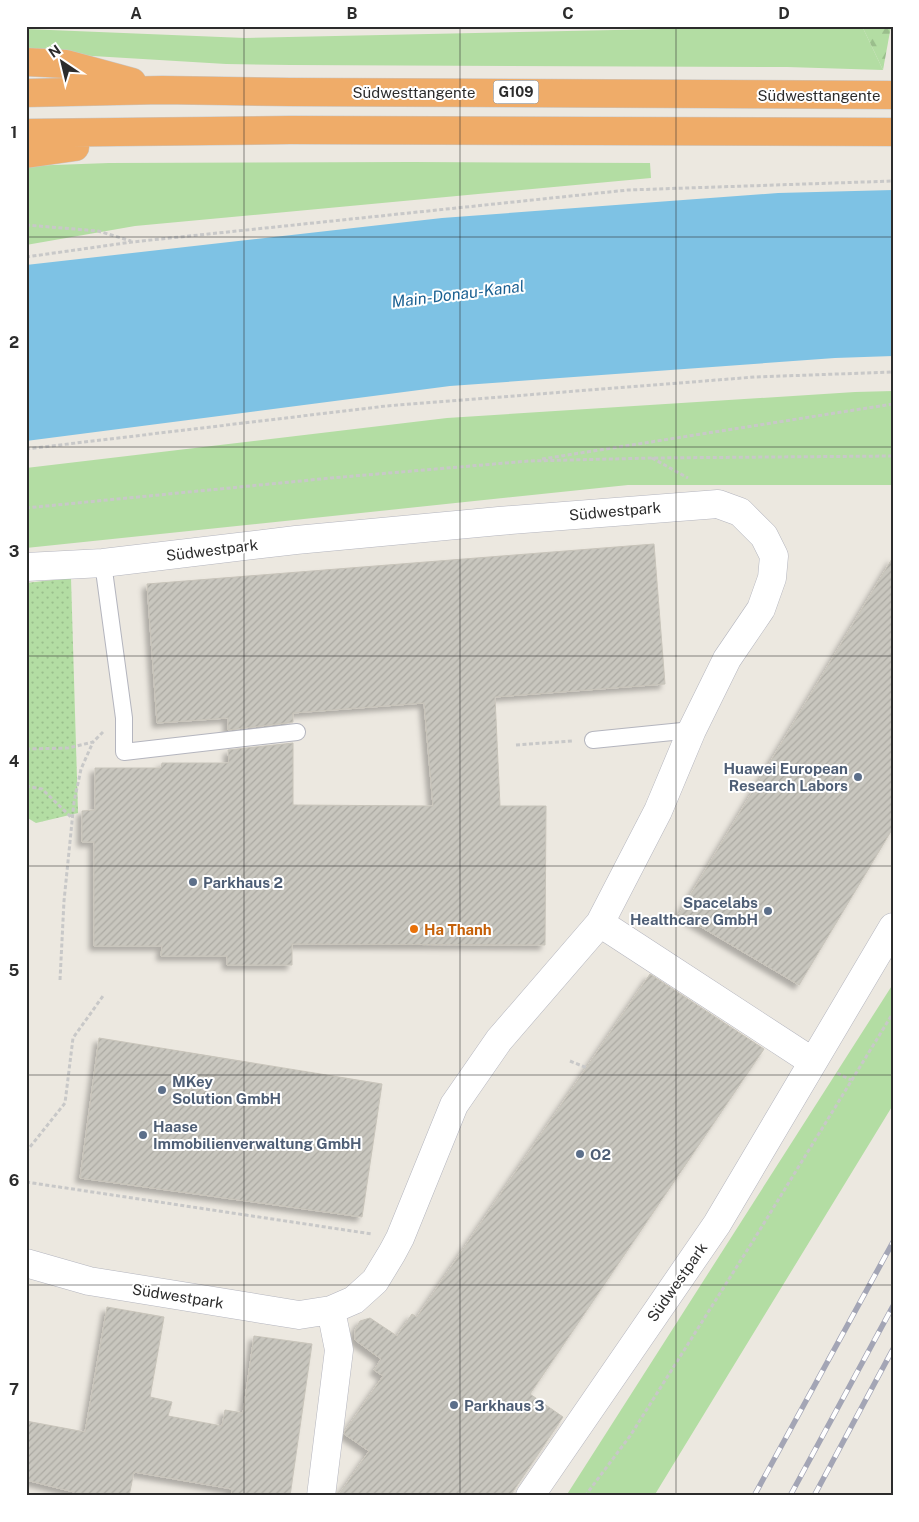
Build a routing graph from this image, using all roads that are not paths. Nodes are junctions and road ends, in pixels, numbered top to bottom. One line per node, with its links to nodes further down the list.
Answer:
1 (26, 62): 2 (highway)
2 (162, 90): 3 (highway, Südwesttangente / G109); 4 (highway, Südwesttangente / G109)
3 (26, 93)
4 (893, 95)
5 (213, 130): 6 (highway); 7 (highway); 8 (highway)
6 (893, 132)
7 (26, 133)
8 (26, 154)
9 (104, 563): 10 (street, Südwestpark); 11 (street, Südwestpark); 12 (lane)
10 (26, 567)
11 (692, 730): 13 (lane); 14 (street, Südwestpark)
12 (297, 732)
13 (593, 740)
14 (600, 923): 16 (street); 18 (street, Südwestpark)
15 (893, 927): 16 (street, Südwestpark)
16 (814, 1062): 20 (street, Südwestpark)
17 (26, 1263): 18 (street, Südwestpark)
18 (331, 1310): 19 (street)
19 (320, 1496)
20 (530, 1496)

